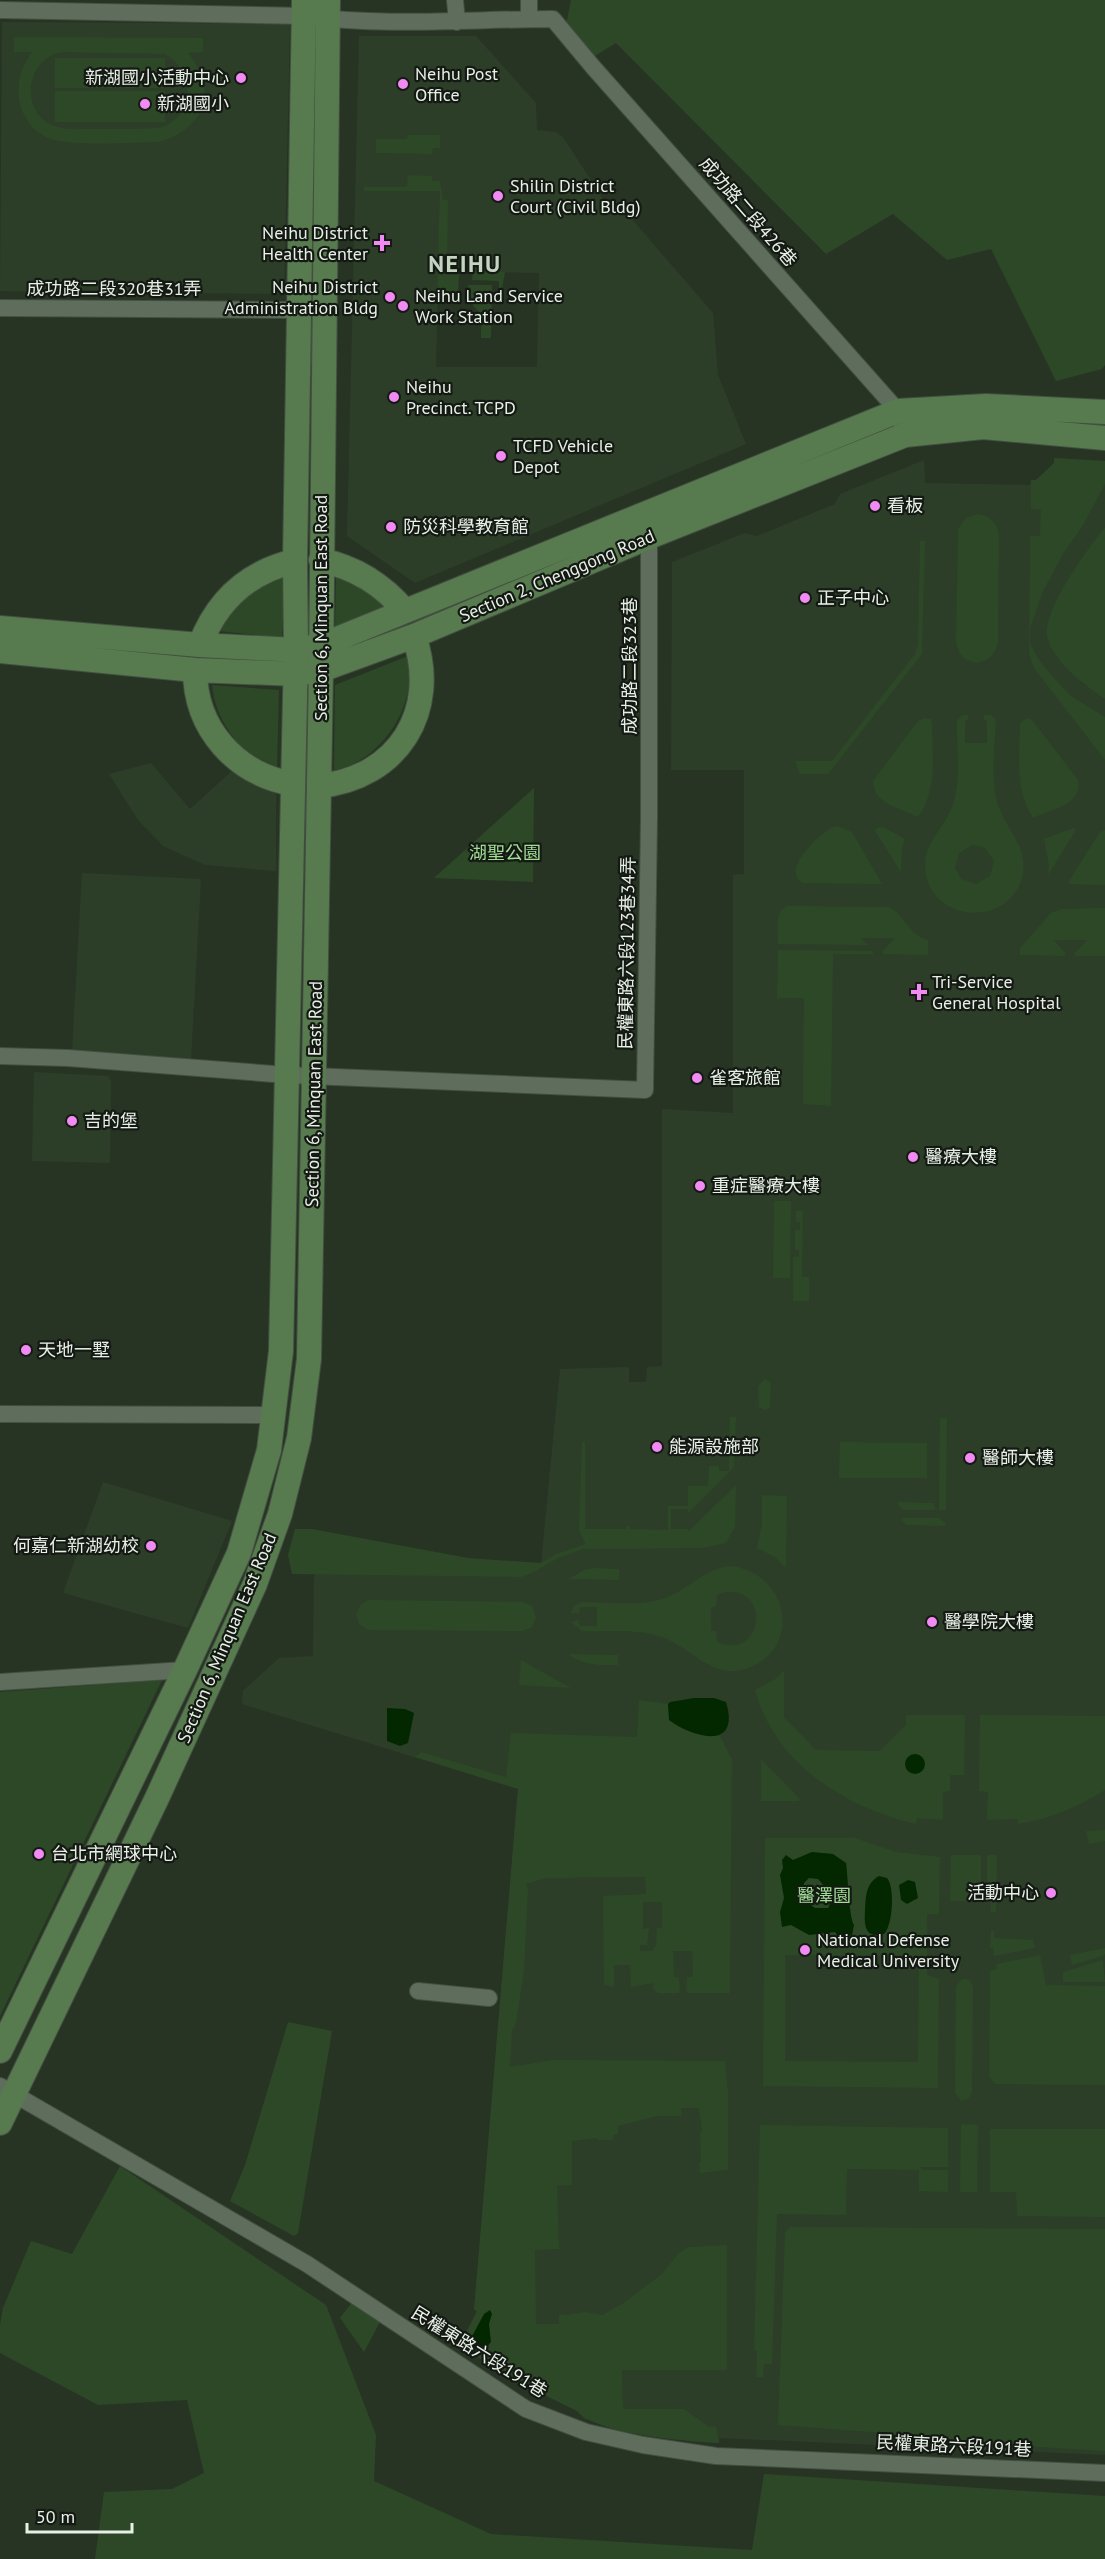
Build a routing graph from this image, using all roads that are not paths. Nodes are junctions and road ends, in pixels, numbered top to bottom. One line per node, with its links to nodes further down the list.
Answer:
1 (455, 0): 7 (street)
2 (529, 0): 6 (street)
3 (305, 8): 4 (street); 5 (street); 9 (main road, Section 6, Minquan East Road)
4 (329, 9): 7 (street); 16 (main road, Section 6, Minquan East Road)
5 (0, 10)
6 (529, 19): 7 (street); 11 (street, 成功路二段426巷)
7 (457, 22)
8 (0, 308): 9 (street, 成功路二段320巷31弄)
9 (300, 310): 15 (main road, Section 6, Minquan East Road)
10 (1103, 408): 11 (main road, Section 2, Chenggong Road)
11 (898, 411): 12 (street, 成功路二段426巷); 14 (main road, Section 2, Chenggong Road)
12 (905, 435): 13 (main road, Section 2, Chenggong Road); 14 (main road, Section 2, Chenggong Road)
13 (1105, 438)
14 (645, 526): 17 (main road, Section 2, Chenggong Road); 19 (main road, Section 2, Chenggong Road); 28 (street, 成功路二段323巷)
15 (295, 561): 20 (main road); 23 (main road, Section 6, Minquan East Road)
16 (321, 561): 17 (main road); 21 (main road, Section 6, Minquan East Road)
17 (405, 611): 21 (main road, Section 2, Chenggong Road)
18 (0, 628): 20 (main road, Section 2, Chenggong Road)
19 (414, 636): 25 (main road, Section 2, Chenggong Road); 27 (main road)
20 (200, 645): 23 (main road, Section 2, Chenggong Road)
21 (322, 645): 23 (main road, Section 2, Chenggong Road); 25 (main road, Section 6, Minquan East Road)
22 (0, 651): 24 (main road, Section 2, Chenggong Road)
23 (296, 662): 24 (main road, Section 2, Chenggong Road); 25 (main road, Section 2, Chenggong Road); 26 (main road, Section 6, Minquan East Road)
24 (195, 670): 26 (main road)
25 (321, 670): 27 (main road, Section 6, Minquan East Road)
26 (293, 784): 30 (main road, Section 6, Minquan East Road)
27 (319, 786): 31 (main road, Section 6, Minquan East Road)
28 (649, 818): 31 (street, 民權東路六段123巷34弄)
29 (0, 1056): 30 (street)
30 (287, 1075): 31 (street); 33 (main road, Section 6, Minquan East Road)
31 (314, 1076): 39 (main road, Section 6, Minquan East Road)
32 (0, 1414): 33 (street)
33 (273, 1415): 34 (main road, Section 6, Minquan East Road)
34 (185, 1671): 35 (street); 38 (main road, Section 6, Minquan East Road)
35 (0, 1682)
36 (418, 1991): 37 (street)
37 (489, 1998)
38 (0, 2051)
39 (7, 2090): 40 (main road, Section 6, Minquan East Road); 41 (street, 民權東路六段191巷)
40 (0, 2123)
41 (1105, 2473)

